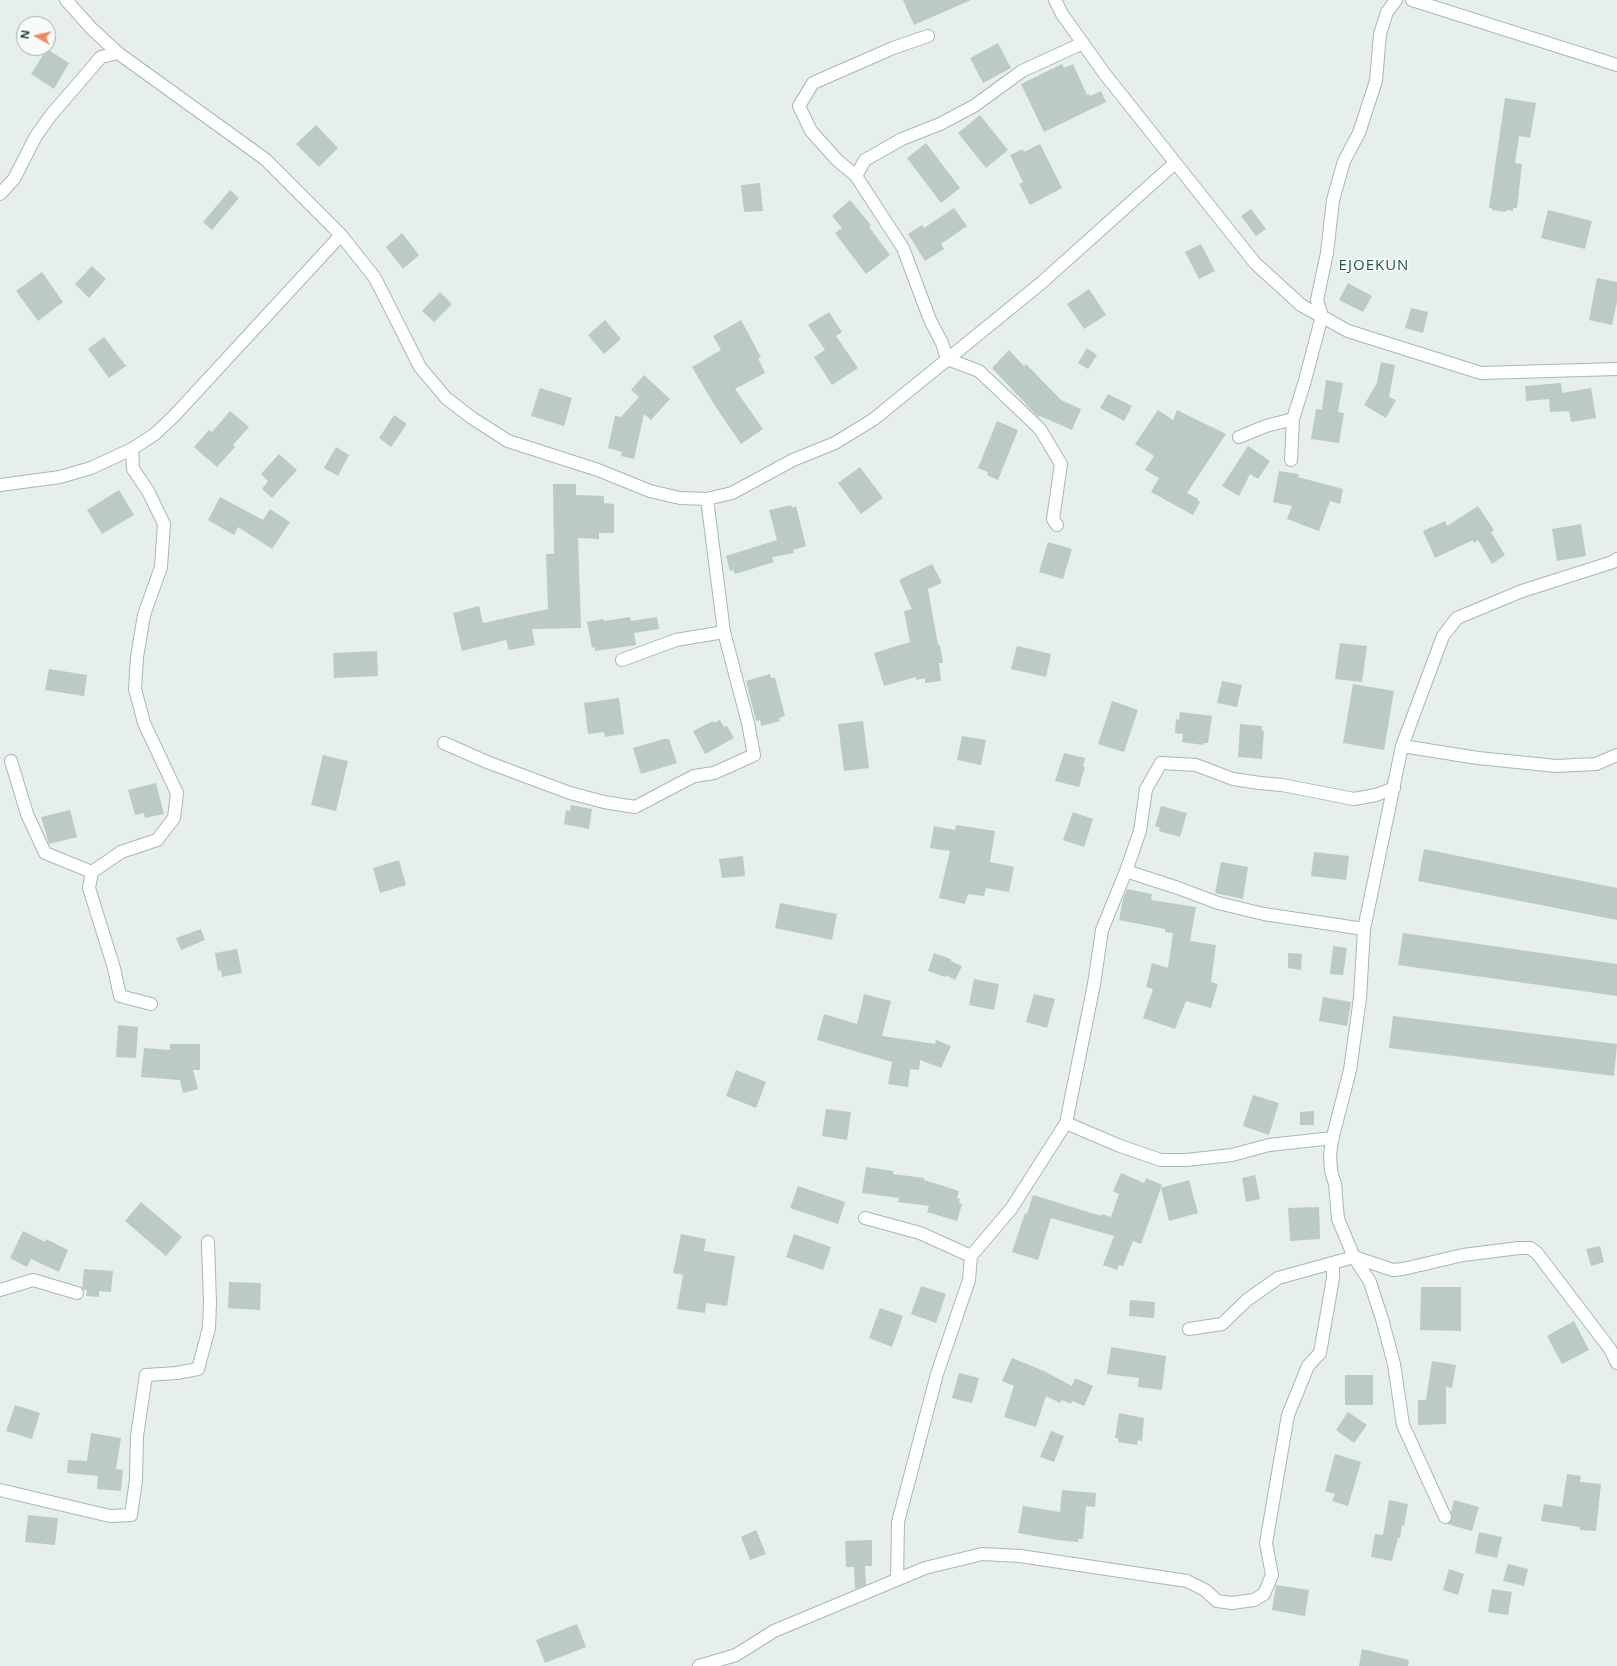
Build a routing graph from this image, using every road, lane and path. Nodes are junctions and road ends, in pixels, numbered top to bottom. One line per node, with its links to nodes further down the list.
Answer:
1 (66, 0): 7 (street)
2 (1055, 0): 6 (street)
3 (1396, 0): 13 (street)
4 (1412, 0): 8 (street)
5 (928, 36): 10 (street)
6 (1083, 43): 9 (street); 10 (street)
7 (118, 53): 11 (street); 12 (street)
8 (1617, 66)
9 (1175, 163): 13 (street); 14 (street)
10 (856, 176): 14 (street)
11 (0, 194)
12 (342, 235): 18 (street); 21 (street)
13 (1322, 316): 15 (street); 16 (street)
14 (947, 359): 21 (street); 22 (street)
15 (1617, 369)
16 (1293, 419): 17 (street); 19 (street)
17 (1239, 437)
18 (132, 449): 20 (street); 32 (street)
19 (1291, 460)
20 (0, 485)
21 (707, 499): 24 (street)
22 (1057, 525)
23 (1617, 559): 27 (street)
24 (724, 632): 25 (street); 26 (street)
25 (622, 660)
26 (444, 743)
27 (1402, 746): 28 (street); 30 (street)
28 (1617, 755)
29 (11, 761): 32 (street)
30 (1394, 788): 31 (street); 33 (street)
31 (1126, 871): 33 (street); 35 (street)
32 (92, 872): 34 (street)
33 (1364, 929): 36 (street)
34 (151, 1004)
35 (1066, 1123): 36 (street); 39 (street)
36 (1333, 1138): 40 (street)
37 (865, 1218): 39 (street)
38 (208, 1242): 46 (street)
39 (971, 1256): 48 (street)
40 (1354, 1257): 41 (street); 45 (street); 47 (street)
41 (1333, 1263): 44 (street); 48 (street)
42 (0, 1290): 43 (street)
43 (77, 1293)
44 (1189, 1329)
45 (1617, 1363)
46 (0, 1492)
47 (1445, 1517)
48 (897, 1580): 49 (street)
49 (699, 1666)

